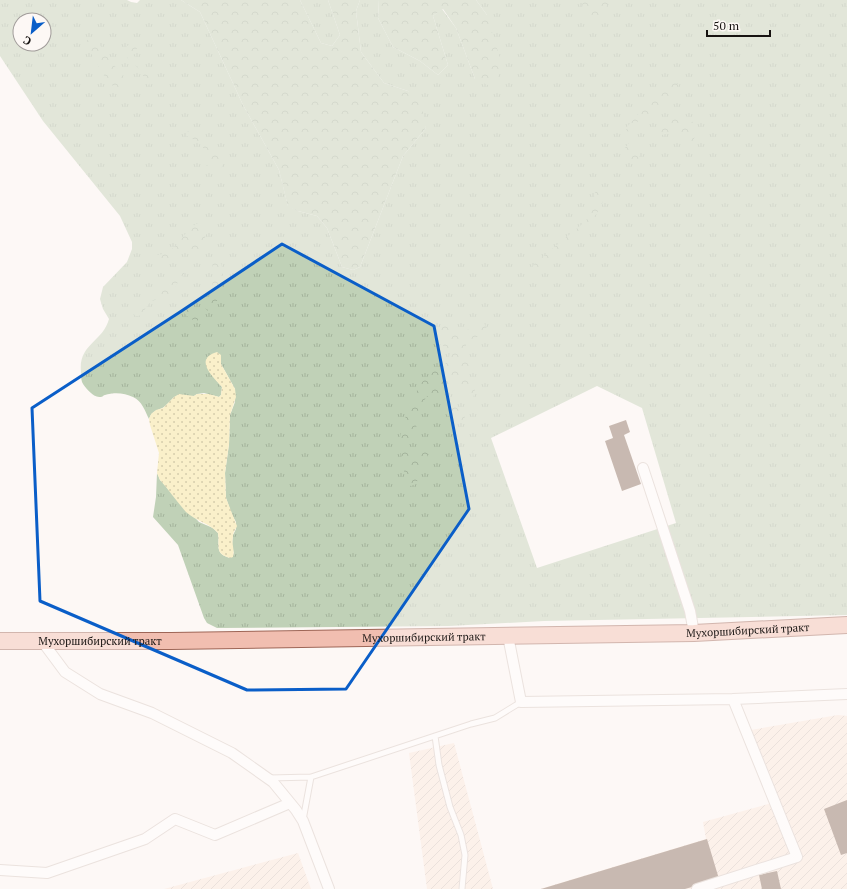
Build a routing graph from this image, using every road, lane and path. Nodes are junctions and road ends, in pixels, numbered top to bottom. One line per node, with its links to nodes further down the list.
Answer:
1 (643, 468): 3 (street)
2 (847, 625): 3 (main road, Мухоршибирский тракт)
3 (694, 633): 4 (main road, Мухоршибирский тракт)
4 (508, 636): 5 (main road, Мухоршибирский тракт); 9 (street)
5 (42, 641): 6 (main road, Мухоршибирский тракт); 12 (street)
6 (0, 642)
7 (847, 694): 8 (street)
8 (733, 699): 9 (street); 18 (street)
9 (521, 702): 10 (lane)
10 (435, 736): 11 (lane); 17 (lane)
11 (311, 777): 12 (lane); 14 (lane)
12 (267, 778): 13 (street)
13 (290, 803): 14 (street); 15 (street)
14 (303, 821): 16 (street)
15 (0, 870)
16 (329, 889)
17 (462, 889)
18 (697, 889)

